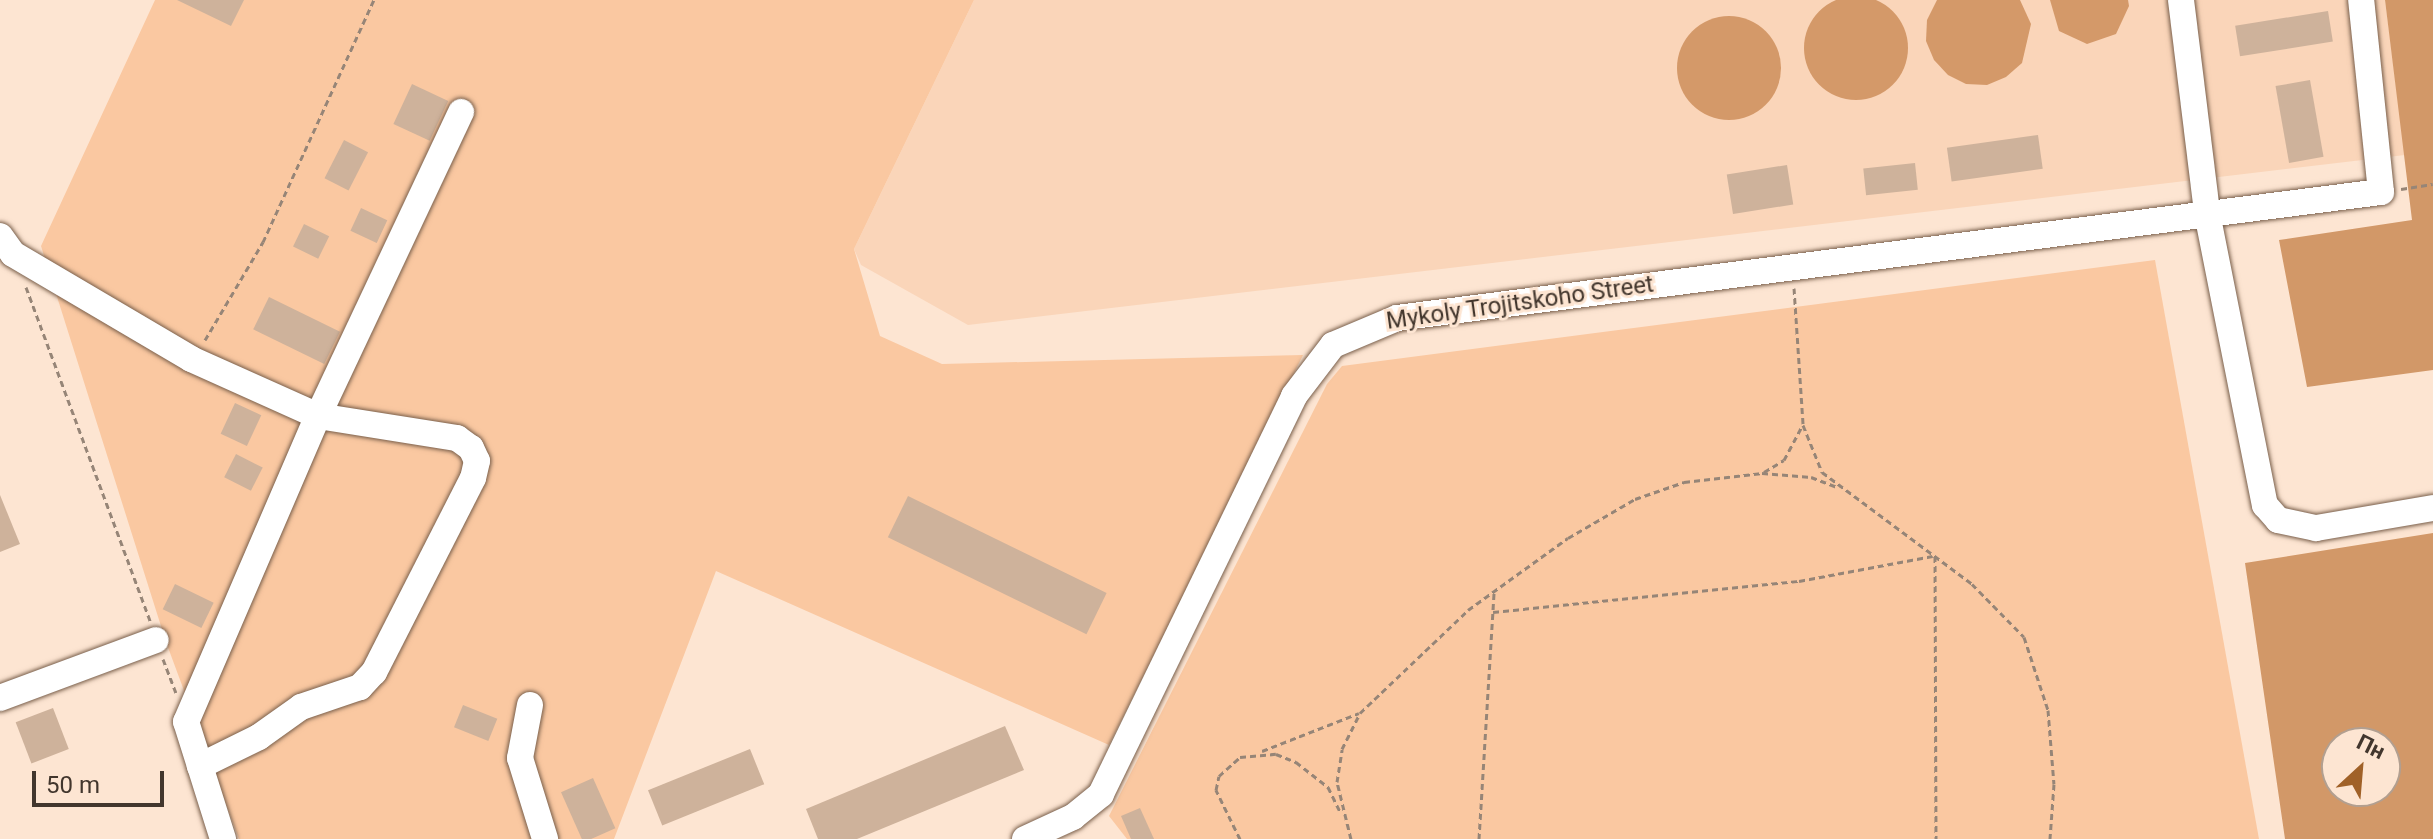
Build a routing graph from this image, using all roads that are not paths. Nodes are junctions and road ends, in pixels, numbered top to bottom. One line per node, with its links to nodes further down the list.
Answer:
1 (2181, 0): 4 (street)
2 (2361, 0): 4 (street, Mykoly Trojitskoho Street)
3 (461, 112): 6 (street)
4 (2207, 213): 7 (street); 14 (street, Mykoly Trojitskoho Street)
5 (7, 245): 6 (street)
6 (318, 416): 11 (street); 11 (street)
7 (2433, 508)
8 (156, 640): 9 (street)
9 (0, 698)
10 (530, 705): 13 (street)
11 (200, 766): 12 (street)
12 (223, 839)
13 (545, 839)
14 (1025, 839)

